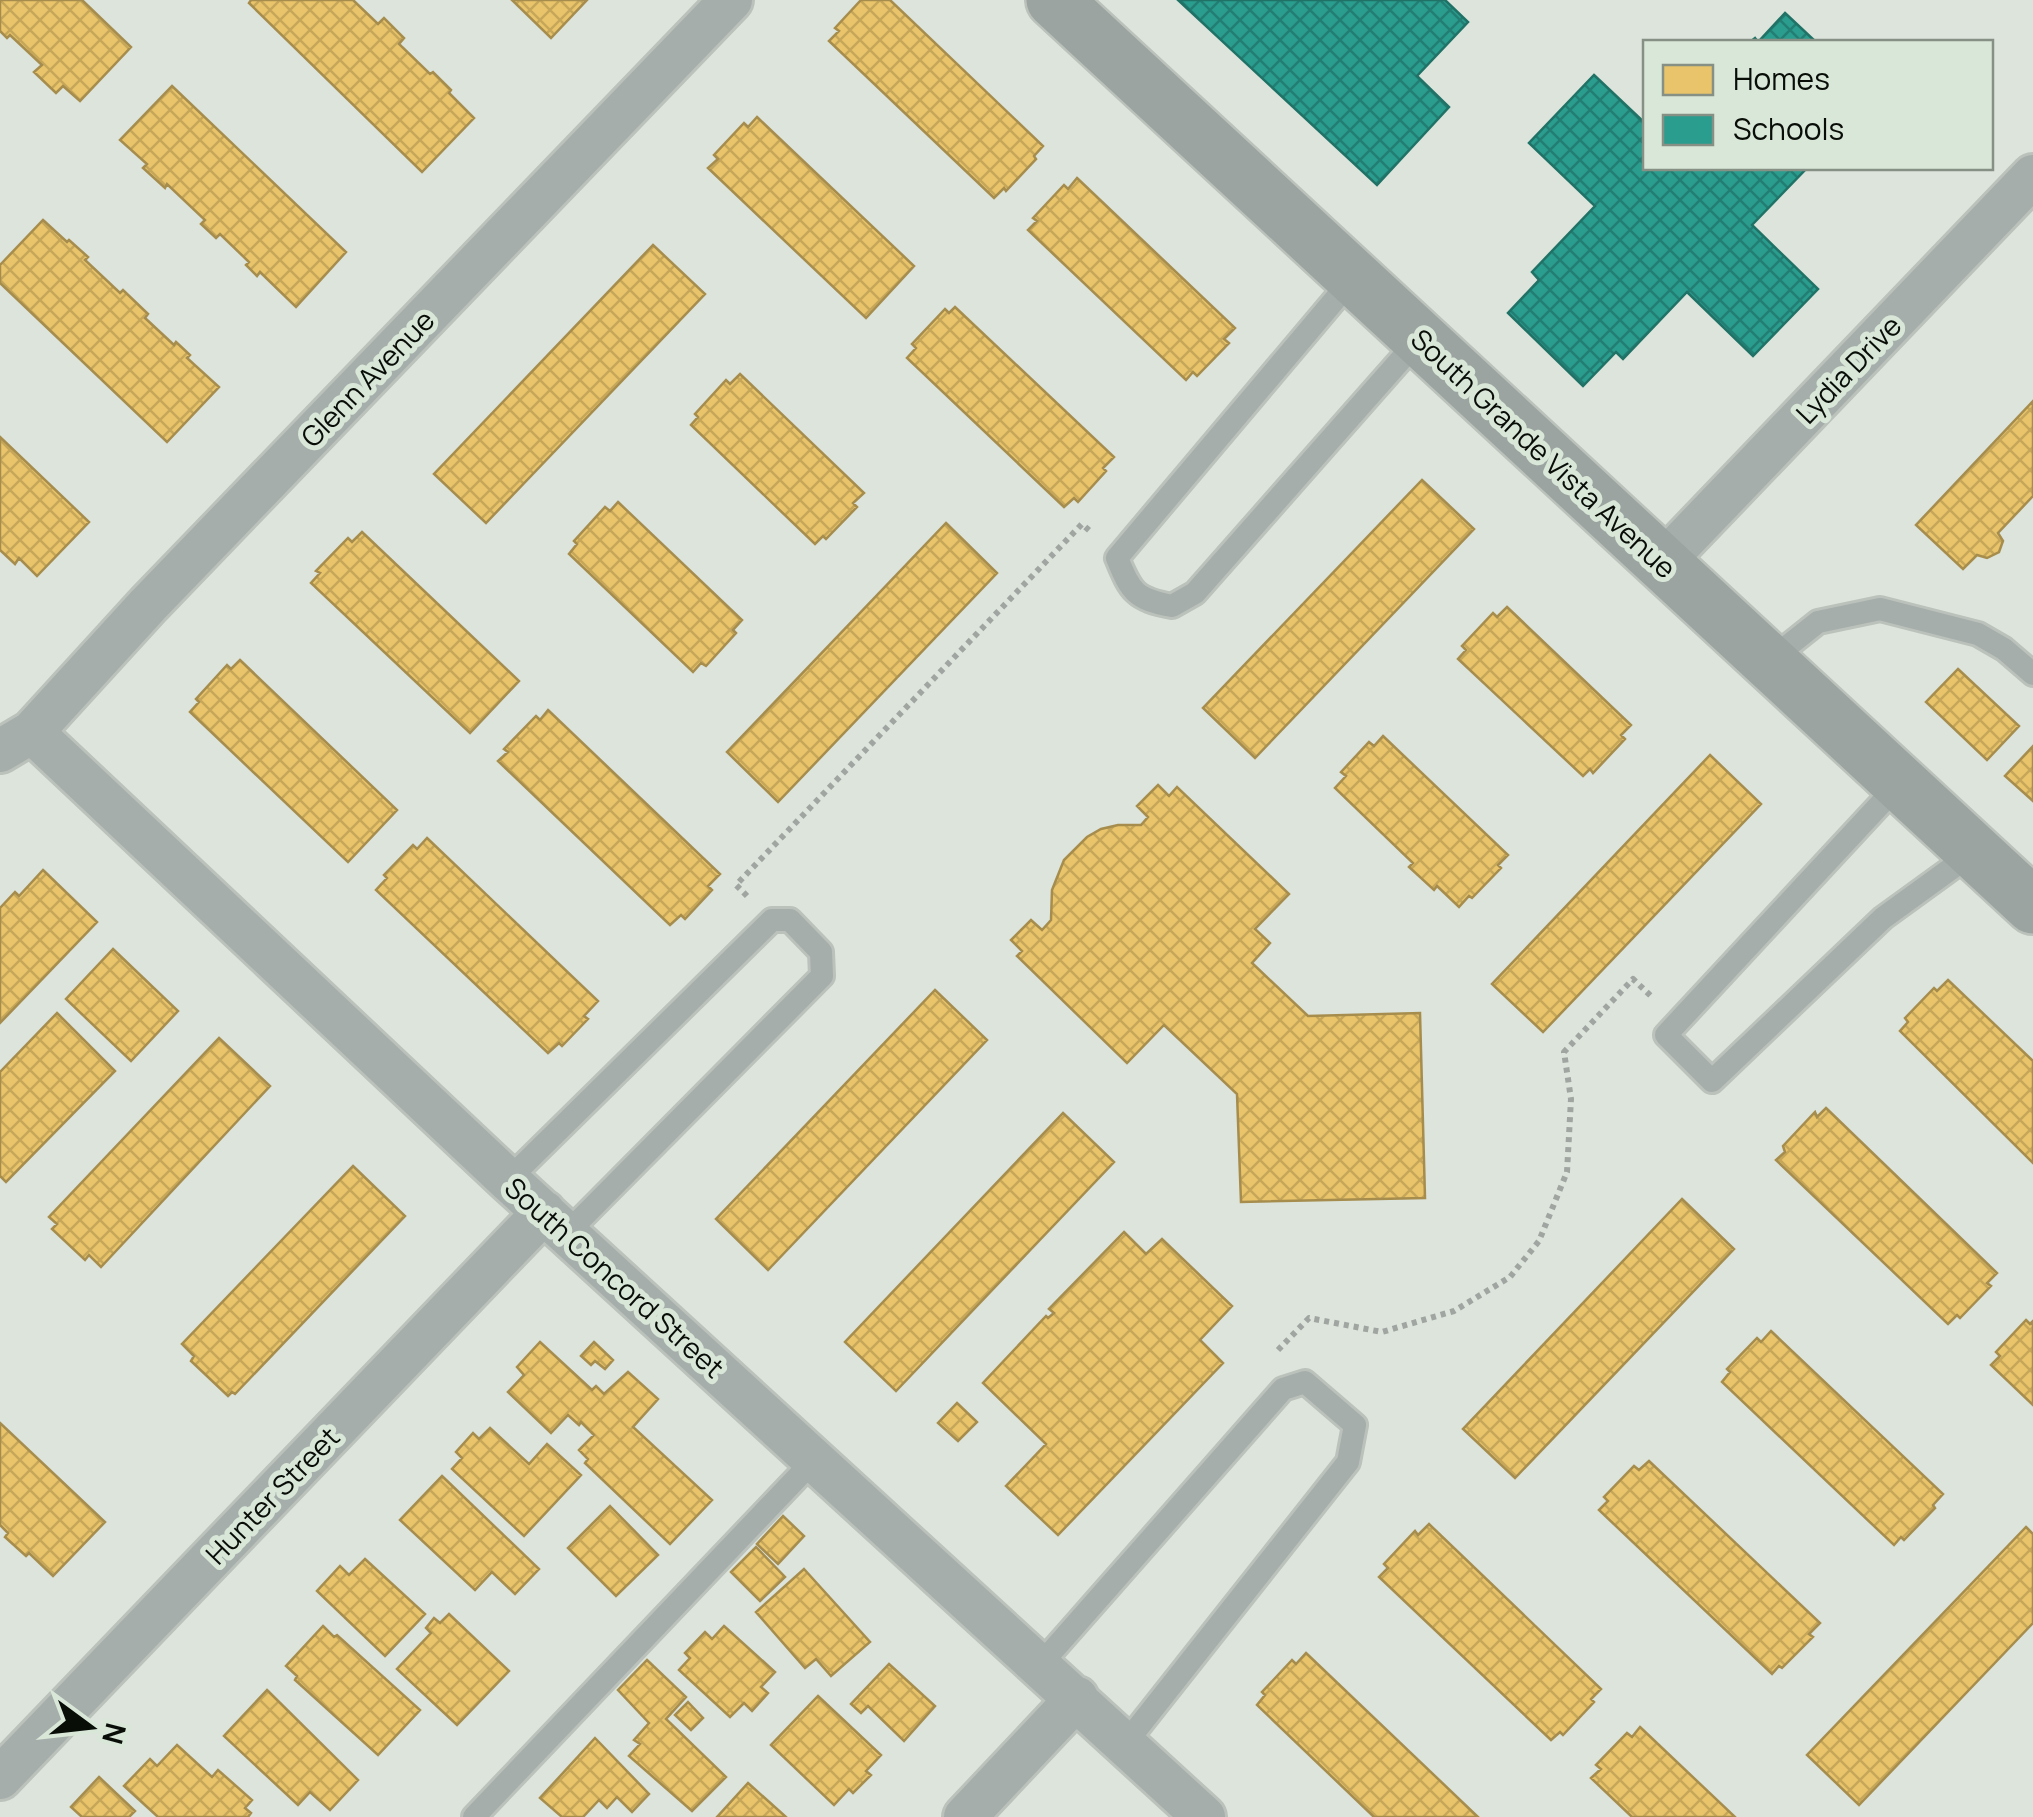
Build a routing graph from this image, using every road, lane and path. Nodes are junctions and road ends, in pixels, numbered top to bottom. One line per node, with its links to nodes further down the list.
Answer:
1 (730, 0): 10 (street, Glenn Avenue)
2 (1054, 0): 4 (street, South Grande Vista Avenue)
3 (2033, 176): 7 (street, Lydia Drive)
4 (1354, 277): 5 (street, South Grande Vista Avenue); 6 (lane)
5 (1420, 338): 6 (lane); 7 (street, South Grande Vista Avenue)
6 (1116, 558): 14 (path)
7 (1662, 562): 8 (street, South Grande Vista Avenue)
8 (1768, 661): 9 (lane); 11 (street, South Grande Vista Avenue)
9 (2033, 674)
10 (16, 741): 16 (street, South Concord Street)
11 (1900, 784): 12 (street, South Grande Vista Avenue); 15 (lane)
12 (1974, 852): 13 (street, South Grande Vista Avenue); 15 (lane)
13 (2033, 906)
14 (772, 920): 16 (lane); 17 (lane)
15 (1678, 1022): 18 (path)
16 (508, 1180): 17 (street, South Concord Street)
17 (555, 1223): 19 (street, South Concord Street); 23 (street, Hunter Street)
18 (1273, 1399): 20 (lane); 22 (lane)
19 (815, 1460): 20 (street, South Concord Street); 24 (lane)
20 (1040, 1664): 21 (street, South Concord Street)
21 (1077, 1698): 22 (street, South Concord Street); 25 (street)
22 (1125, 1744): 26 (street, South Concord Street)
23 (0, 1778)
24 (474, 1817)
25 (964, 1817)
26 (1204, 1817)

